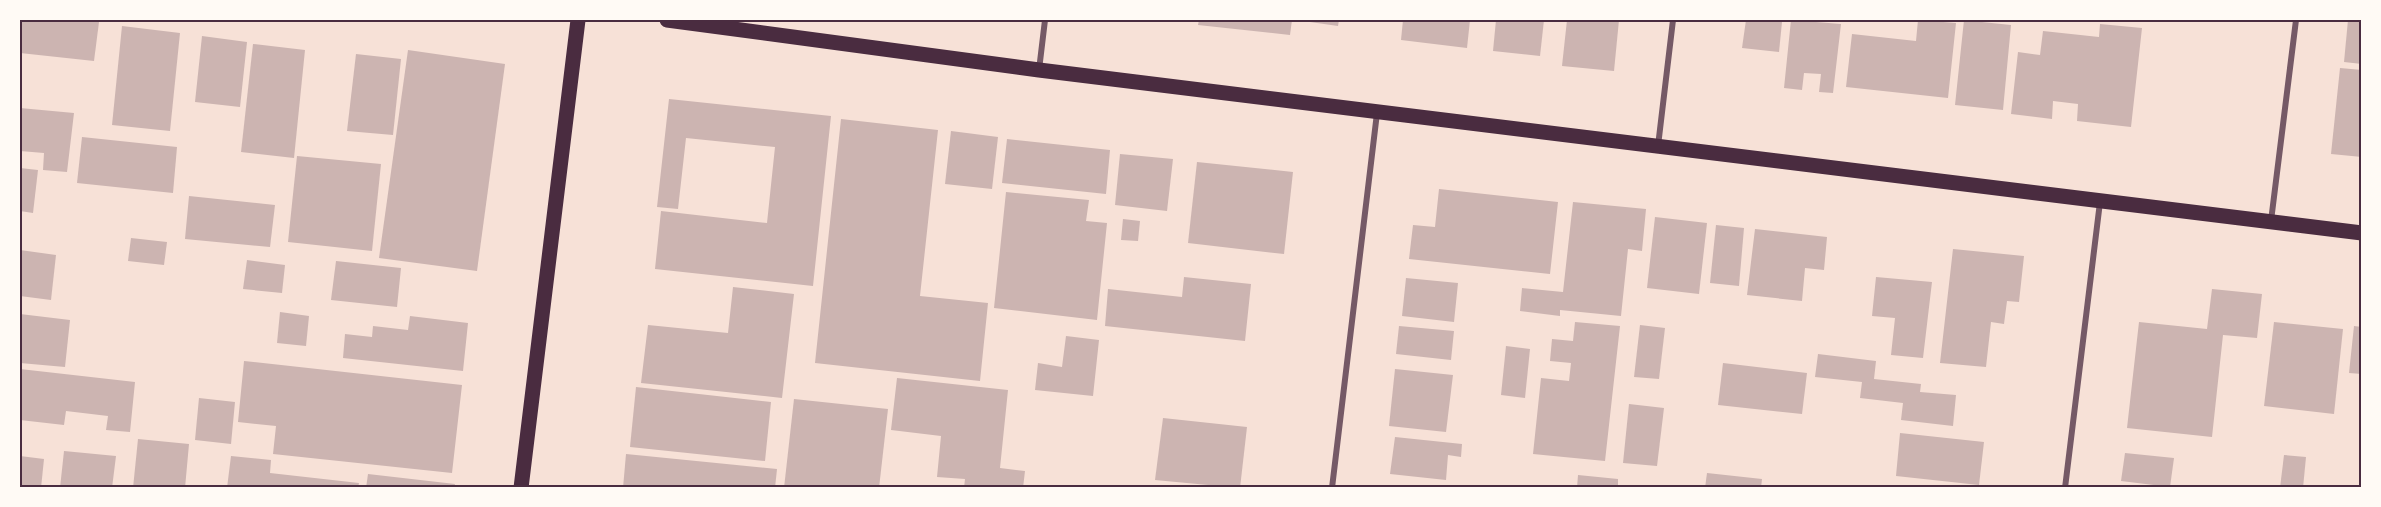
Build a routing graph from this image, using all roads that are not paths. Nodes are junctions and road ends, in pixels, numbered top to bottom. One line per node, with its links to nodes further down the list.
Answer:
1 (579, 20): 12 (main road)
2 (667, 20): 6 (main road)
3 (1045, 20): 6 (street)
4 (1673, 20): 8 (street)
5 (2296, 20): 10 (street)
6 (1039, 70): 7 (main road)
7 (1377, 113): 8 (main road); 13 (street)
8 (1658, 146): 9 (main road)
9 (2100, 201): 10 (main road); 14 (street)
10 (2271, 222): 11 (main road)
11 (2361, 233)
12 (520, 488)
13 (1332, 488)
14 (2065, 488)

